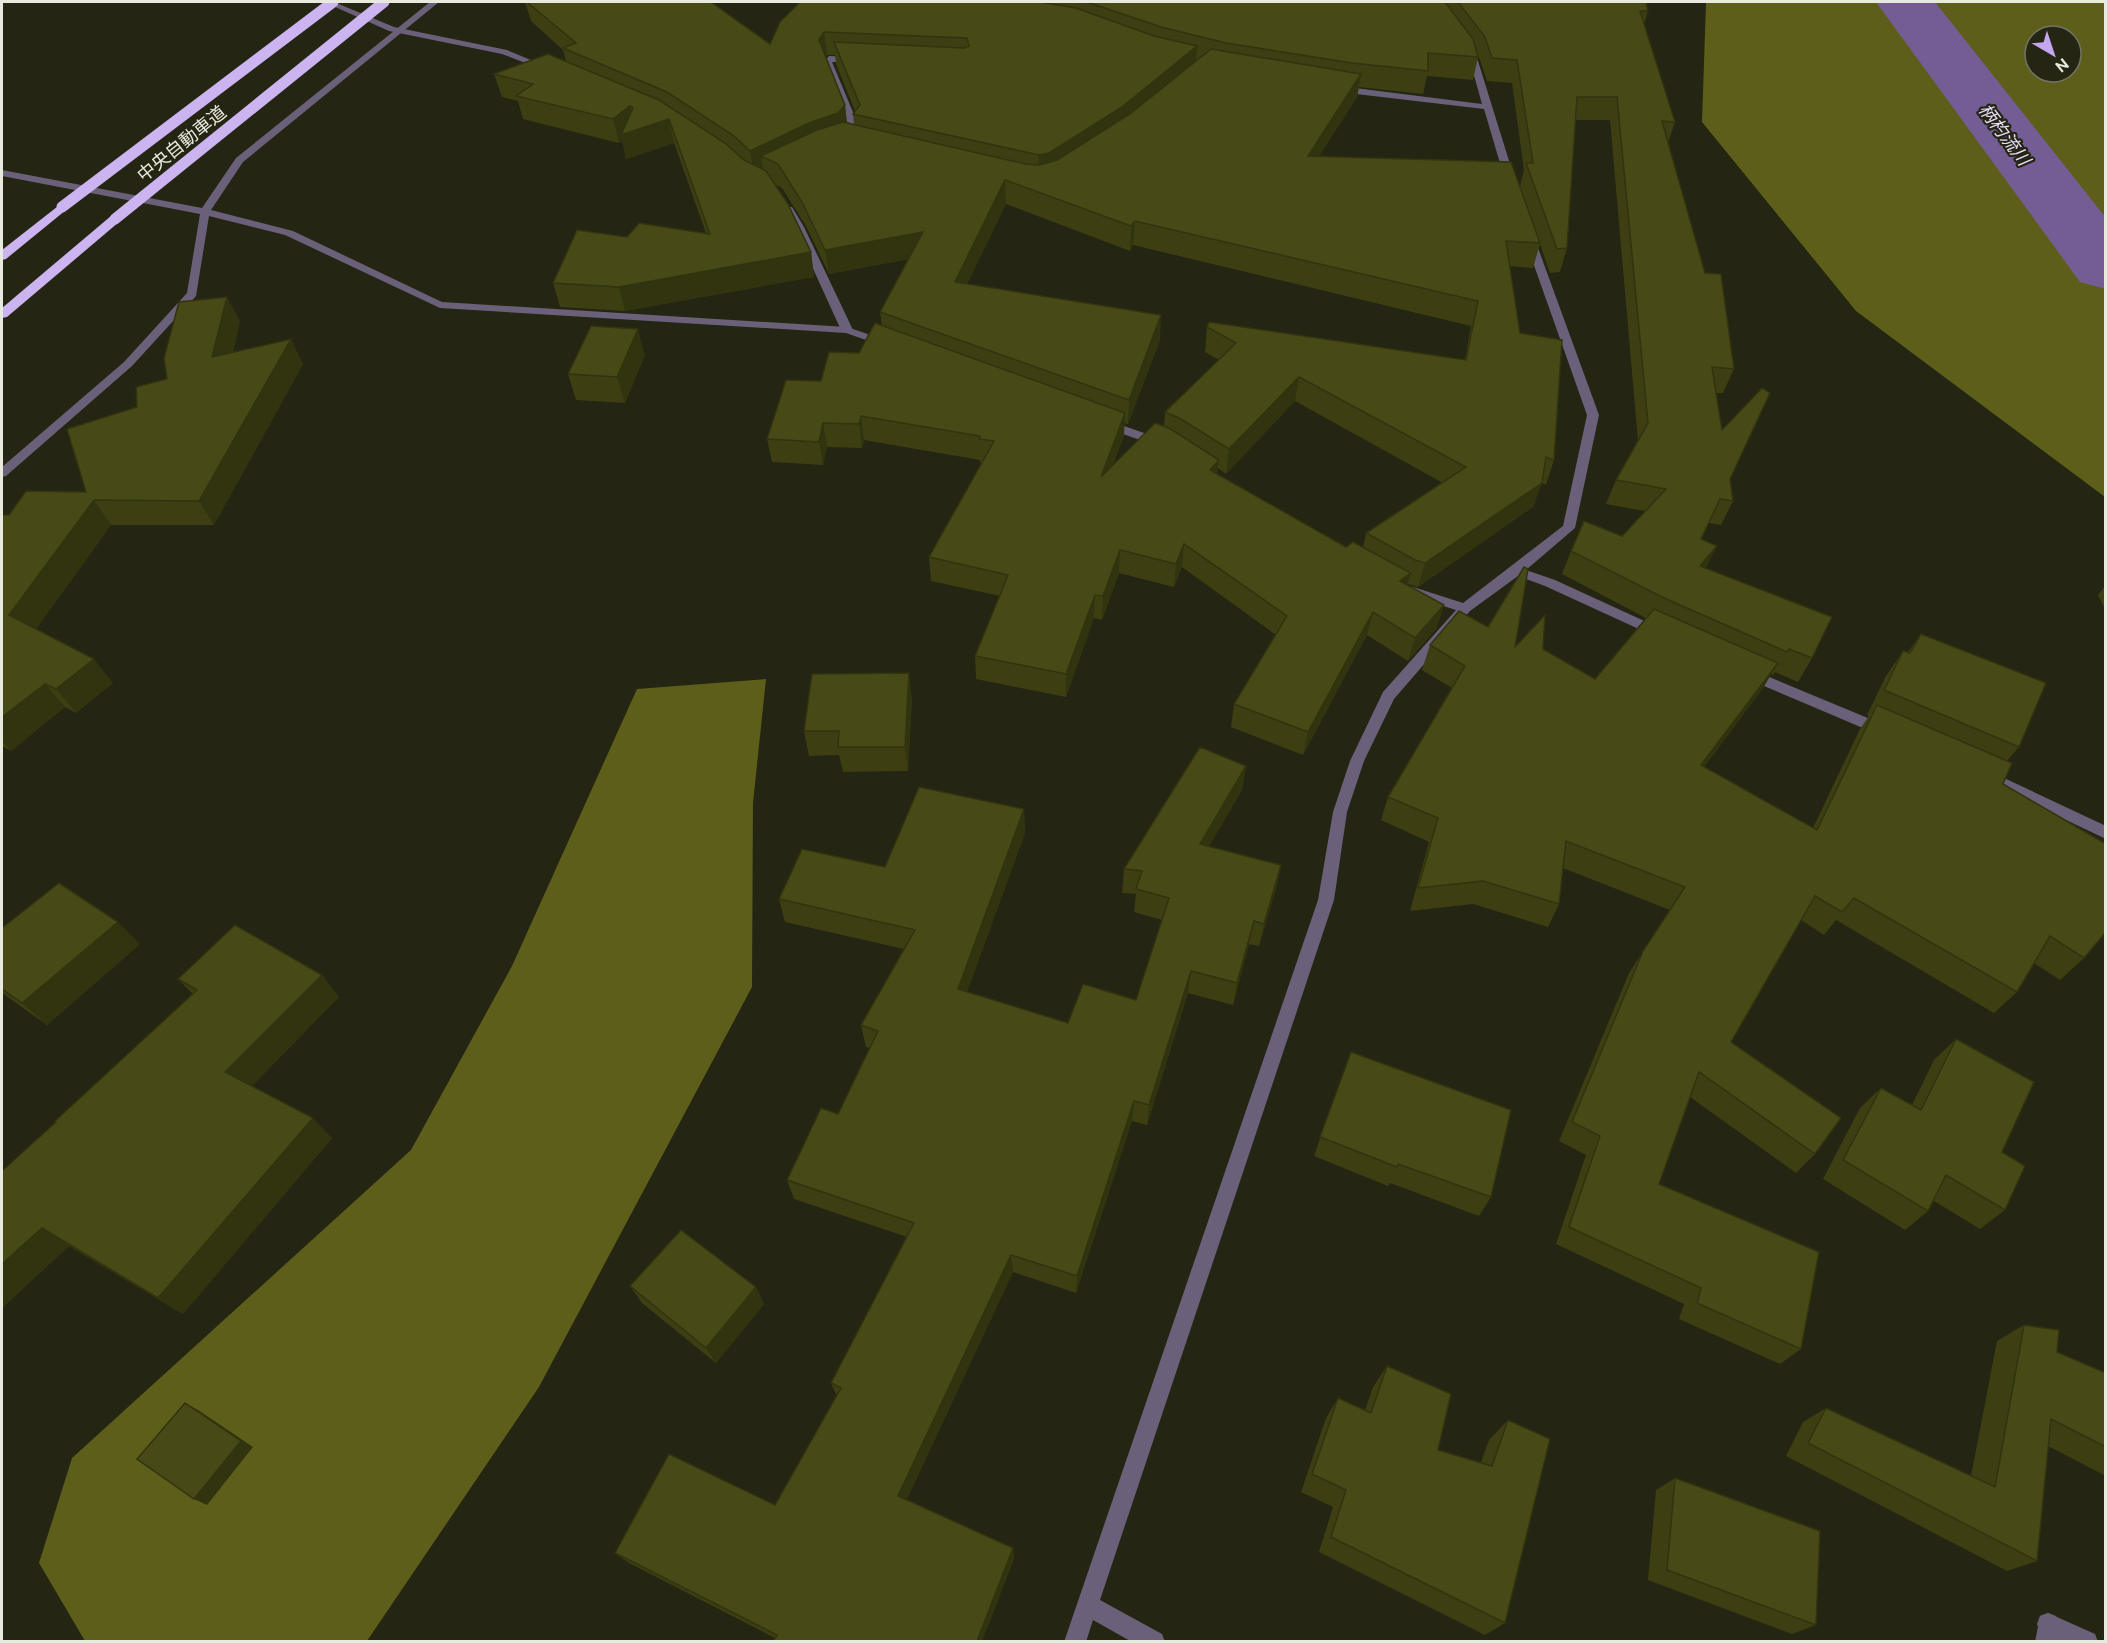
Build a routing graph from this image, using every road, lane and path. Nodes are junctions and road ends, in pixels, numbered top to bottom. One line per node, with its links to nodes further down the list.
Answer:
1 (328, 2): 5 (street)
2 (333, 2): 17 (highway, 中央自動車道, bridge)
3 (384, 2): 18 (highway, 中央自動車道, bridge)
4 (435, 2): 5 (street)
5 (399, 31): 8 (street); 15 (street)
6 (1461, 44): 10 (street)
7 (863, 60): 11 (street)
8 (555, 72)
9 (1328, 87): 10 (street)
10 (1488, 107): 13 (street)
11 (856, 143)
12 (2, 173): 15 (street)
13 (1512, 186)
14 (782, 200): 19 (street)
15 (205, 212): 19 (street); 23 (street)
16 (1527, 230): 24 (street)
17 (2, 256)
18 (2, 314)
19 (848, 330): 20 (street)
20 (898, 348)
21 (1094, 419): 22 (street)
22 (1172, 447)
23 (2, 473)
24 (1516, 571): 26 (street); 27 (street)
25 (1402, 589): 26 (street)
26 (1465, 608): 32 (street)
27 (1668, 637)
28 (1732, 666): 29 (street)
29 (1894, 735)
30 (1969, 768): 31 (street)
31 (2106, 833)
32 (1087, 1605): 34 (street); 35 (street)
33 (2047, 1633): 36 (street)
34 (1075, 1641)
35 (1154, 1641)
36 (2087, 1641)

